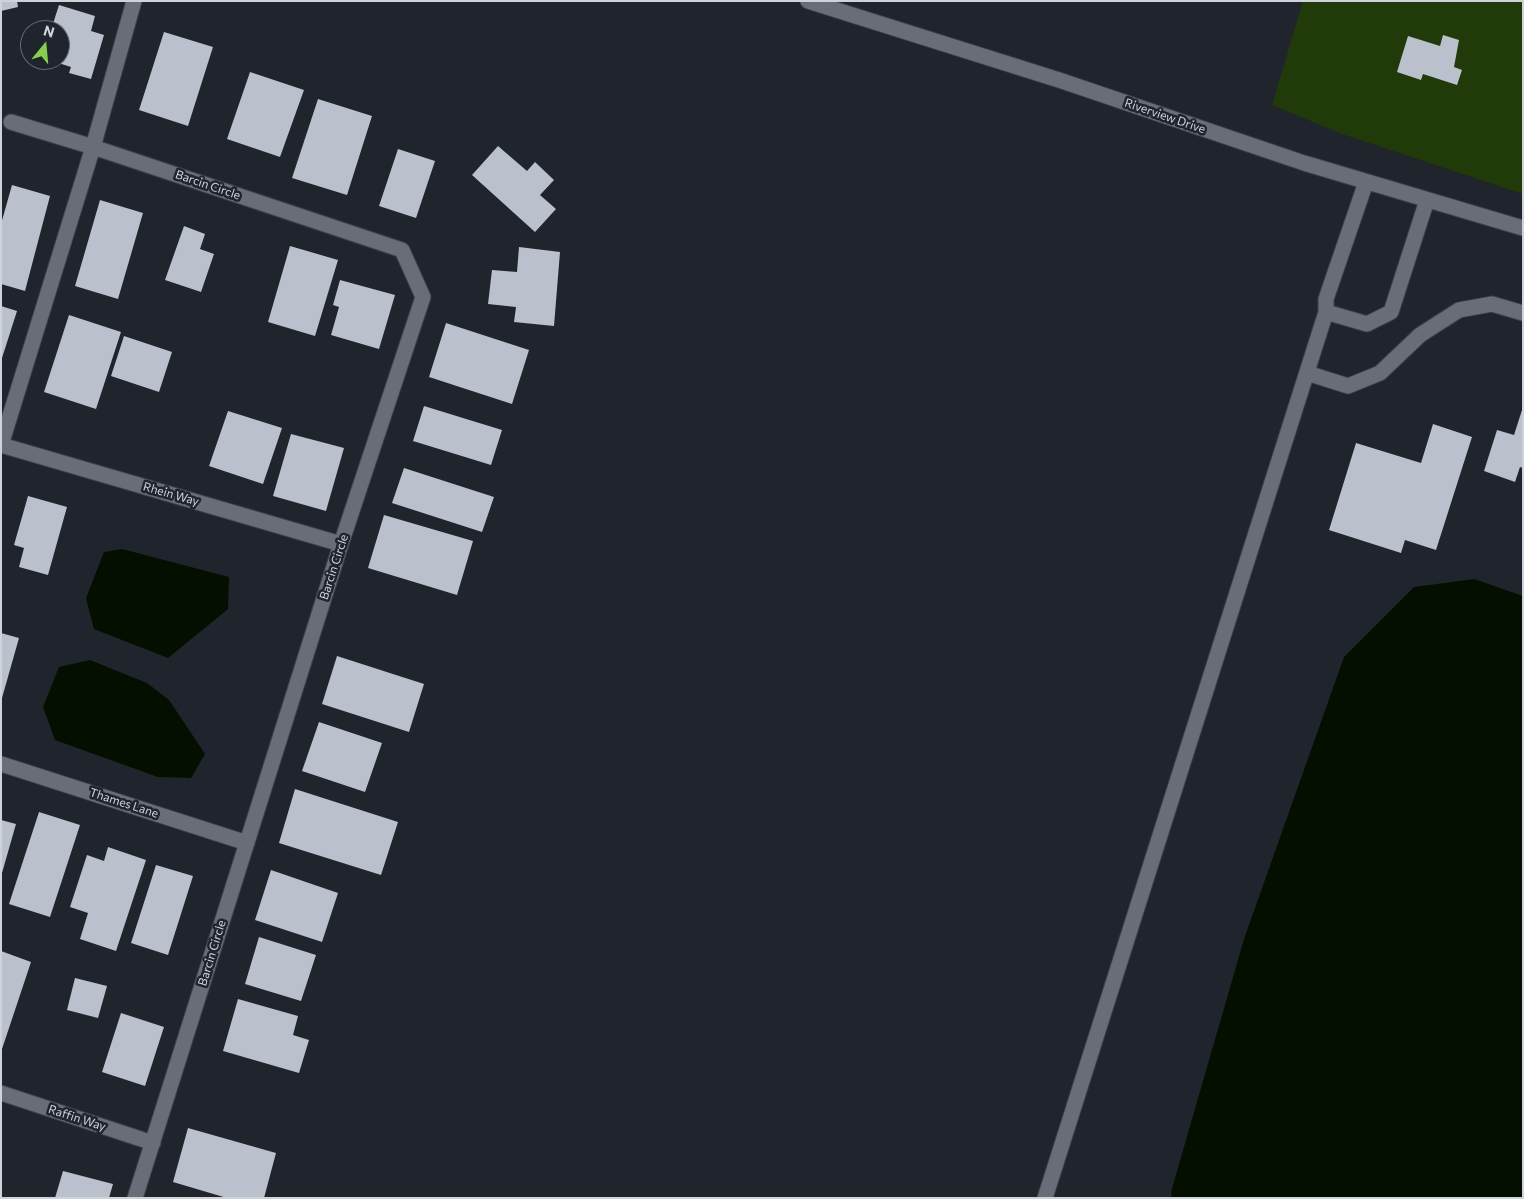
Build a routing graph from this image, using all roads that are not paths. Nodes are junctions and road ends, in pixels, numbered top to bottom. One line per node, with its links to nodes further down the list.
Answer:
1 (134, 1): 4 (street)
2 (808, 1): 5 (street, Riverview Drive)
3 (11, 122): 4 (street, Barcin Circle)
4 (93, 147): 11 (street); 12 (street, Barcin Circle)
5 (1366, 182): 6 (street, Riverview Drive); 8 (street)
6 (1427, 200): 7 (street, Riverview Drive); 8 (street)
7 (1523, 228)
8 (1326, 312): 10 (street)
9 (1523, 313): 10 (street)
10 (1306, 374): 18 (street)
11 (1, 445): 12 (street, Rhein Way)
12 (341, 544): 14 (street, Barcin Circle)
13 (1, 764): 14 (street, Thames Lane)
14 (247, 843): 16 (street, Barcin Circle)
15 (1, 1093): 16 (street, Raffin Way)
16 (153, 1143): 17 (street, Barcin Circle)
17 (135, 1198)
18 (1045, 1198)

